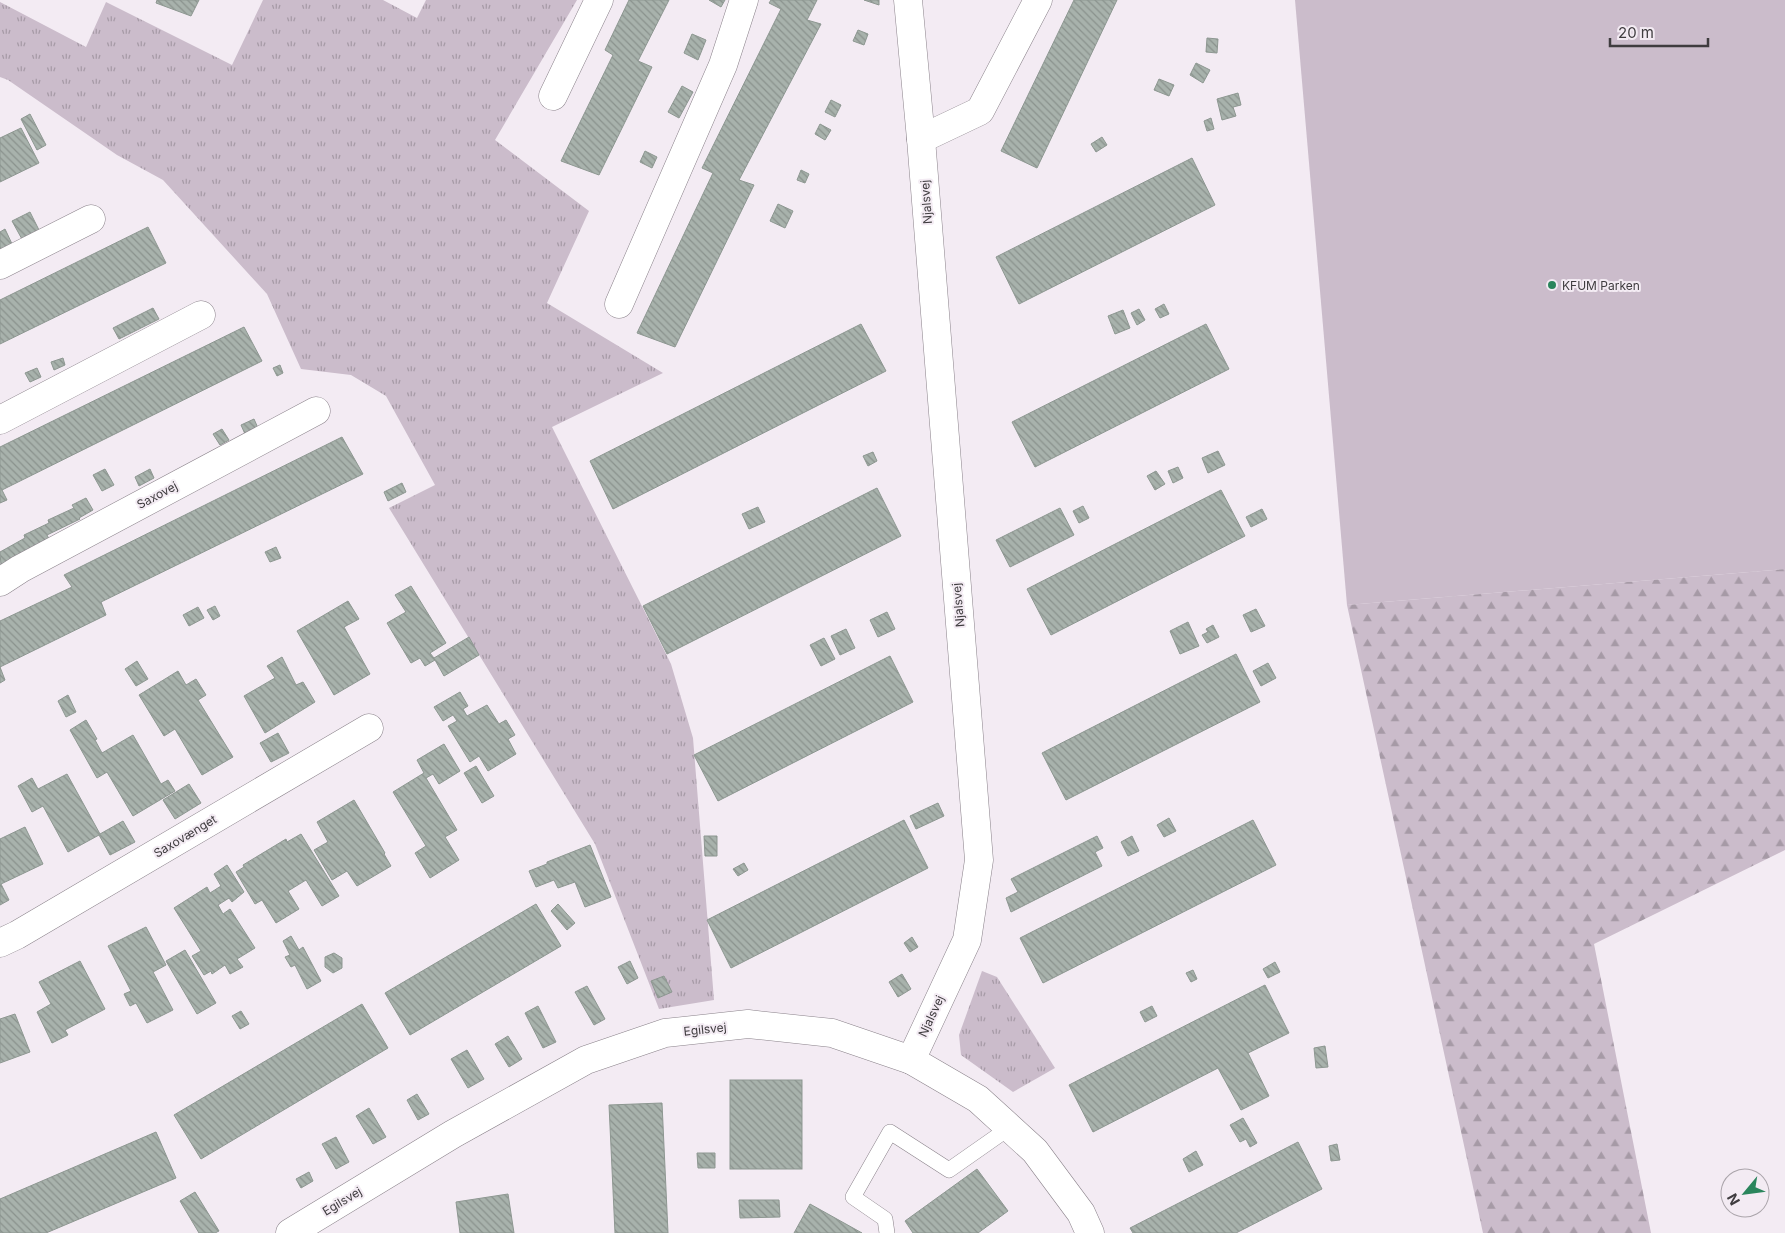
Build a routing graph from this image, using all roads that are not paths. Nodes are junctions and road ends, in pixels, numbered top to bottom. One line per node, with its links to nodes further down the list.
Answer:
1 (599, 0): 5 (street)
2 (744, 0): 9 (street)
3 (908, 0): 6 (street, Njalsvej)
4 (1038, 0): 6 (street)
5 (554, 96)
6 (921, 139): 16 (street, Njalsvej)
7 (91, 219): 8 (street)
8 (0, 265)
9 (619, 304)
10 (201, 315): 12 (street)
11 (316, 411): 13 (street, Saxovej)
12 (0, 420)
13 (0, 582)
14 (369, 728): 15 (street, Saxovænget)
15 (0, 943)
16 (911, 1060): 17 (street, Egilsvej); 18 (street, Egilsvej)
17 (1009, 1128): 19 (lane); 20 (street, Egilsvej)
18 (290, 1233)
19 (887, 1233)
20 (1090, 1233)

